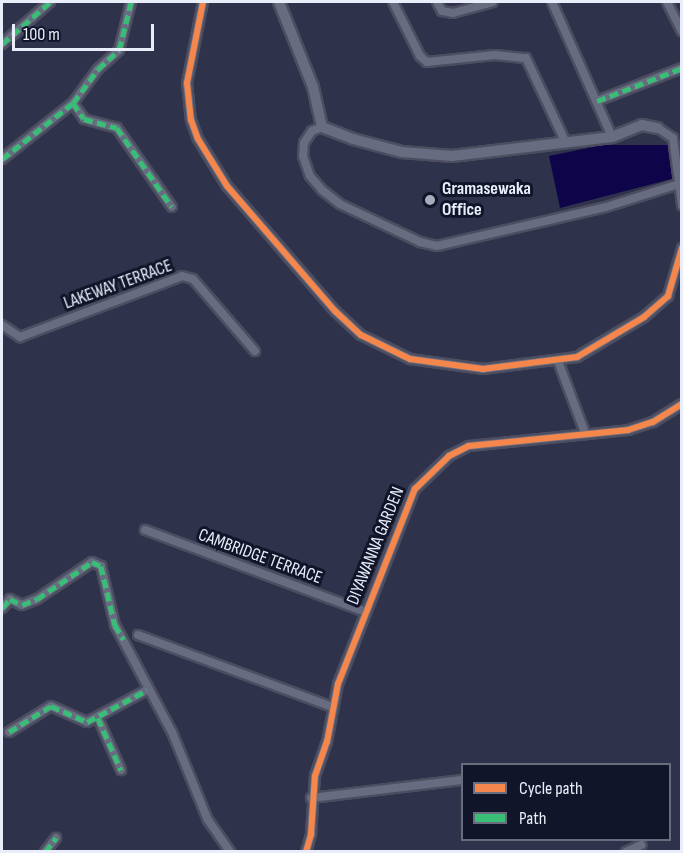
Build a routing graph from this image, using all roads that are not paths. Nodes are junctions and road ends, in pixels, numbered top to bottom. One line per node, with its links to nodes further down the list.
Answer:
1 (50, 2): 11 (street)
2 (131, 2): 14 (street)
3 (202, 2): 26 (street)
4 (279, 2): 15 (street)
5 (393, 2): 18 (street)
6 (437, 2): 7 (street)
7 (493, 2)
8 (552, 2): 13 (street)
9 (668, 2): 10 (street)
10 (681, 31)
11 (2, 44)
12 (681, 68): 13 (street)
13 (597, 101): 17 (street)
14 (72, 104): 19 (street); 22 (street)
15 (322, 127): 18 (street); 20 (street)
16 (658, 128): 17 (street); 20 (street)
17 (612, 136): 18 (street)
18 (566, 143)
19 (2, 159)
20 (681, 183): 21 (street)
21 (681, 205)
22 (172, 207)
23 (681, 248): 26 (street)
24 (2, 325): 25 (street, LAKEWAY TERRACE)
25 (255, 351)
26 (558, 361): 28 (street)
27 (681, 404): 28 (street, DIYAWANNA GARDEN)
28 (585, 434): 31 (street, DIYAWANNA GARDEN)
29 (145, 530): 31 (street, CAMBRIDGE TERRACE)
30 (2, 608): 33 (street)
31 (365, 612): 34 (street, DIYAWANNA GARDEN)
32 (138, 635): 34 (street)
33 (147, 690): 35 (street); 43 (street)
34 (333, 707): 39 (street, DIYAWANNA GARDEN)
35 (99, 718): 36 (street); 37 (street)
36 (9, 732)
37 (121, 770)
38 (461, 780): 39 (street)
39 (311, 798): 44 (street, DIYAWANNA GARDEN)
40 (56, 838): 42 (street)
41 (641, 845): 45 (street)
42 (45, 852)
43 (230, 852)
44 (306, 852)
45 (626, 852)

